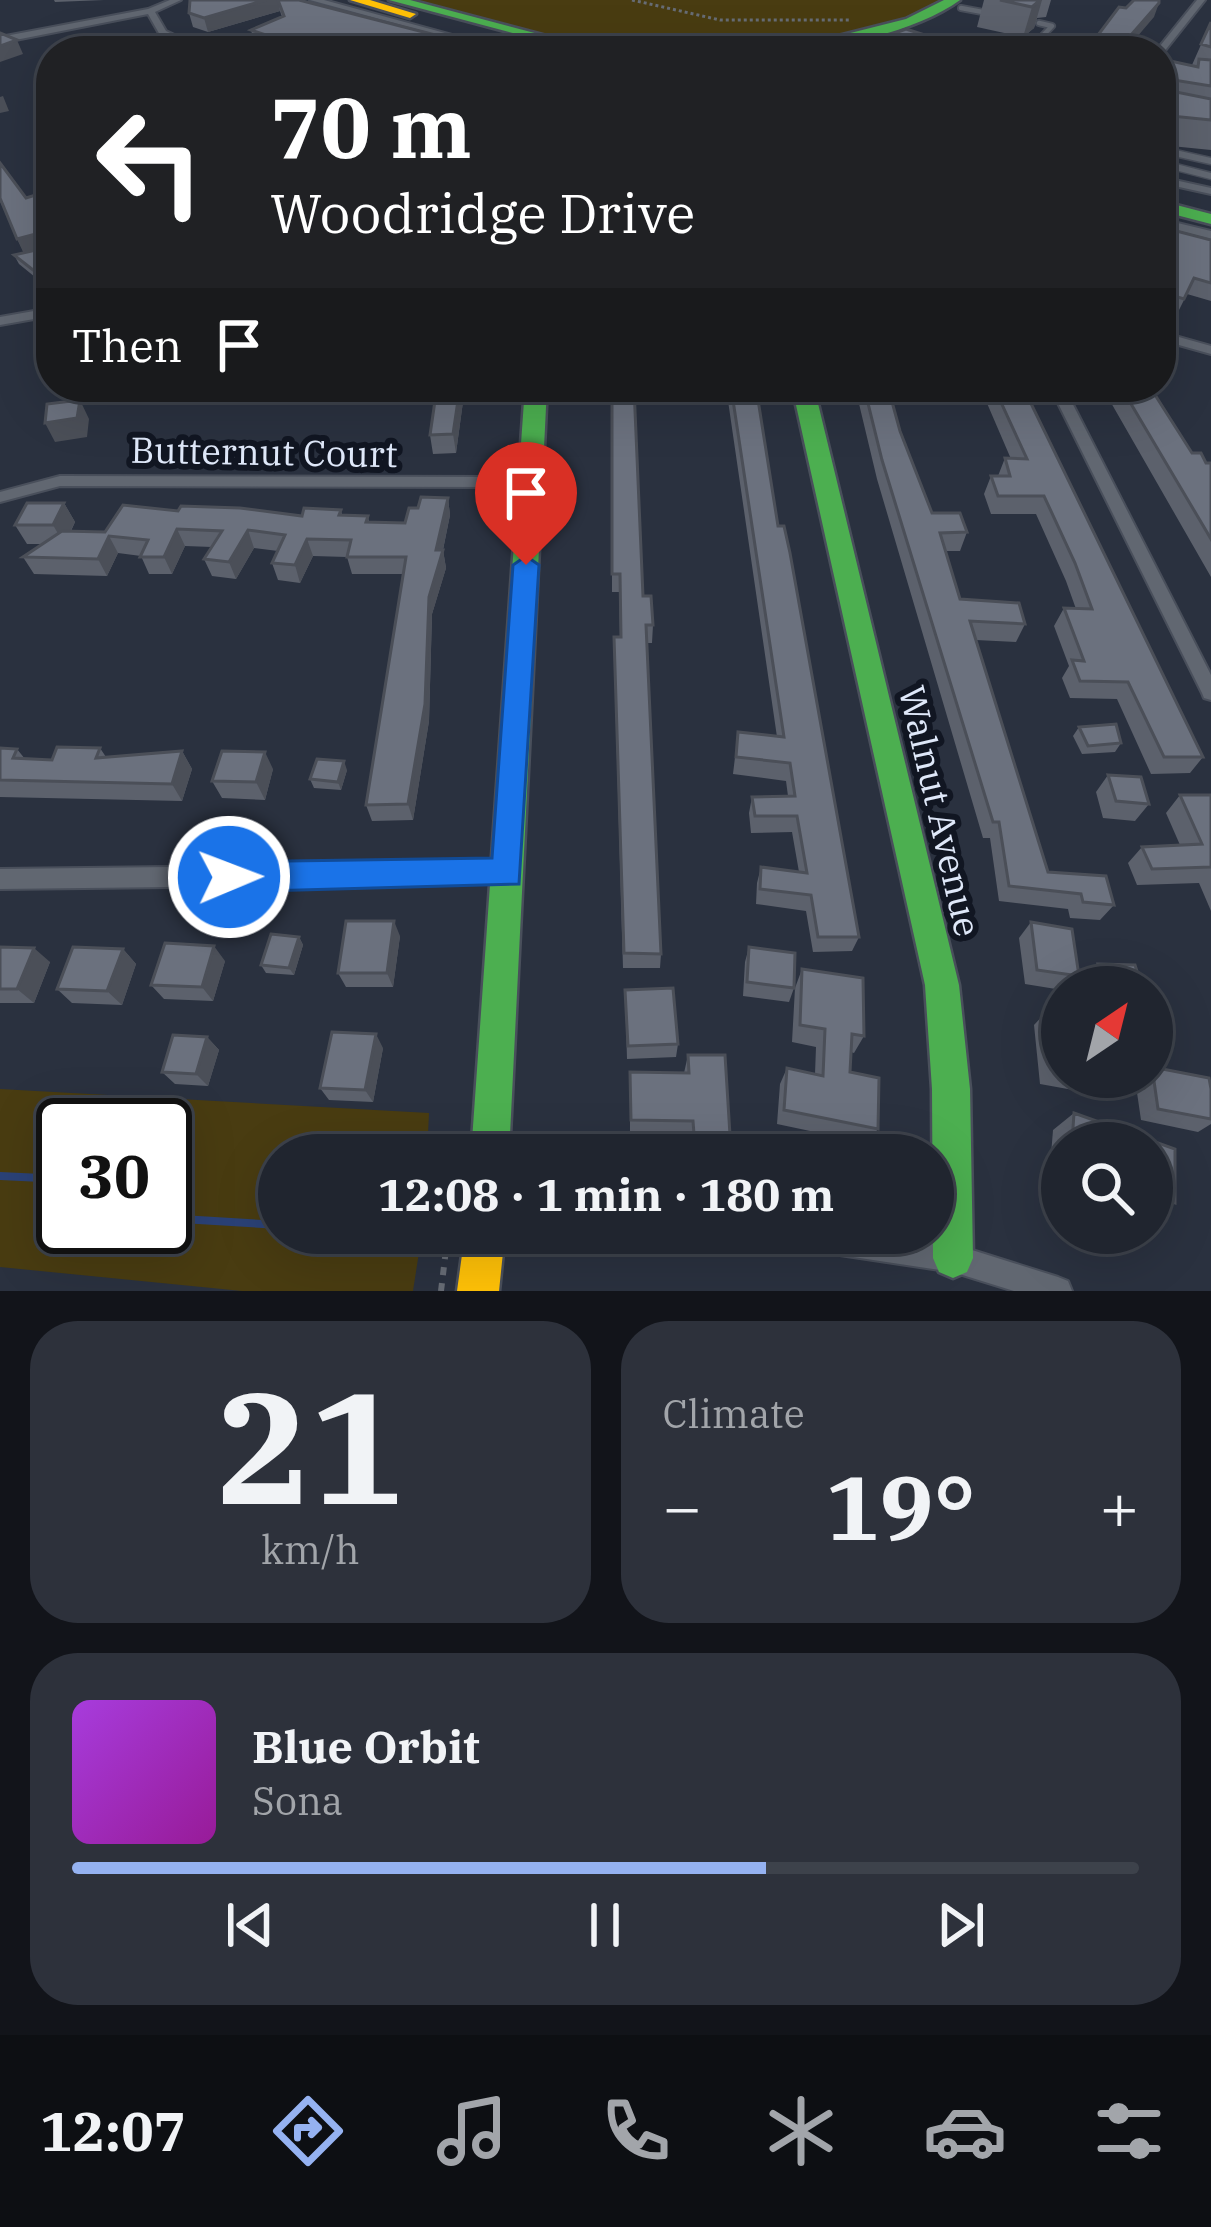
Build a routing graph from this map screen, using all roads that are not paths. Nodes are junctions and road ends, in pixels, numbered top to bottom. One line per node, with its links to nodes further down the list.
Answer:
1 (177, 0): 7 (street)
2 (314, 0): 11 (street)
3 (356, 0): 12 (street)
4 (395, 0): 13 (street)
5 (1201, 0): 18 (street)
6 (970, 5): 9 (street)
7 (150, 11): 10 (street); 19 (street)
8 (1039, 23): 17 (lane)
9 (914, 33): 14 (street); 15 (street); 16 (lane)
10 (169, 36)
11 (450, 36)
12 (496, 36)
13 (537, 36)
14 (898, 36)
15 (922, 36)
16 (934, 36)
17 (1042, 36)
18 (1172, 36)
19 (0, 40)
20 (1176, 153): 21 (lane)
21 (1211, 161)
22 (1176, 175): 23 (lane)
23 (1211, 176)
24 (1176, 182): 27 (street)
25 (1176, 183): 26 (street)
26 (1211, 191)
27 (1211, 205)
28 (1176, 210): 29 (street)
29 (1211, 219)
30 (1176, 226): 31 (street)
31 (1211, 235)
32 (36, 315): 33 (street)
33 (0, 321)
34 (1176, 340): 35 (street)
35 (1211, 350)
36 (535, 402): 39 (street)
37 (807, 402): 47 (street, Walnut Avenue)
38 (1065, 402): 41 (street)
39 (530, 482): 40 (street, Butternut Court); 42 (street)
40 (0, 497)
41 (1211, 693)
42 (507, 873): 43 (street); 44 (street)
43 (0, 880)
44 (491, 1134)
45 (482, 1254): 48 (street)
46 (925, 1254): 47 (street)
47 (953, 1258): 49 (street)
48 (478, 1291)
49 (1058, 1291)

